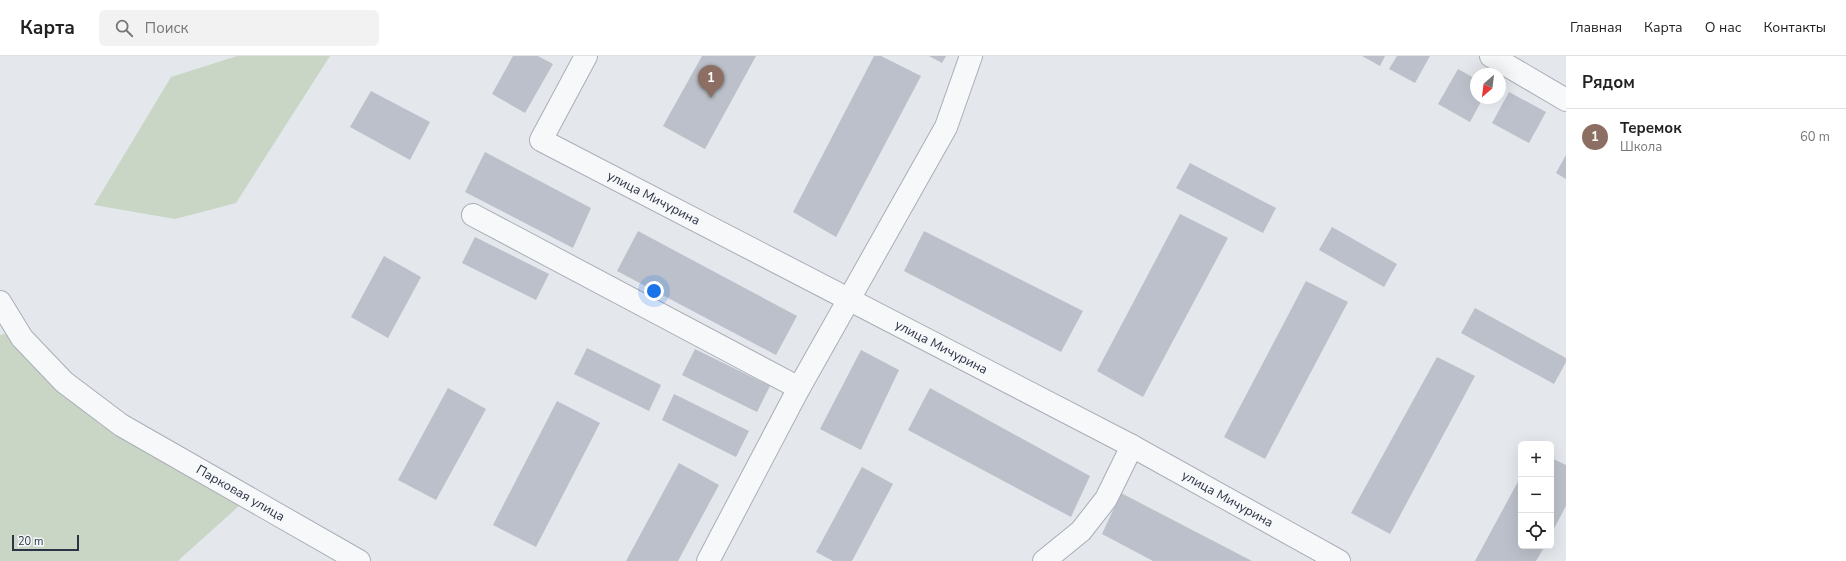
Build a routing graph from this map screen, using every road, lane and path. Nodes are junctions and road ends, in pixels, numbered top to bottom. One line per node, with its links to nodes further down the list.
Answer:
1 (586, 56): 6 (street, улица Мичурина)
2 (971, 56): 6 (street)
3 (1491, 56): 4 (street)
4 (1566, 100)
5 (473, 215): 8 (street)
6 (849, 301): 8 (street); 9 (street, улица Мичурина)
7 (0, 302): 10 (street, Парковая улица)
8 (799, 388): 11 (street)
9 (1132, 446): 12 (street); 13 (street, улица Мичурина)
10 (359, 561)
11 (708, 561)
12 (1044, 561)
13 (1339, 561)

